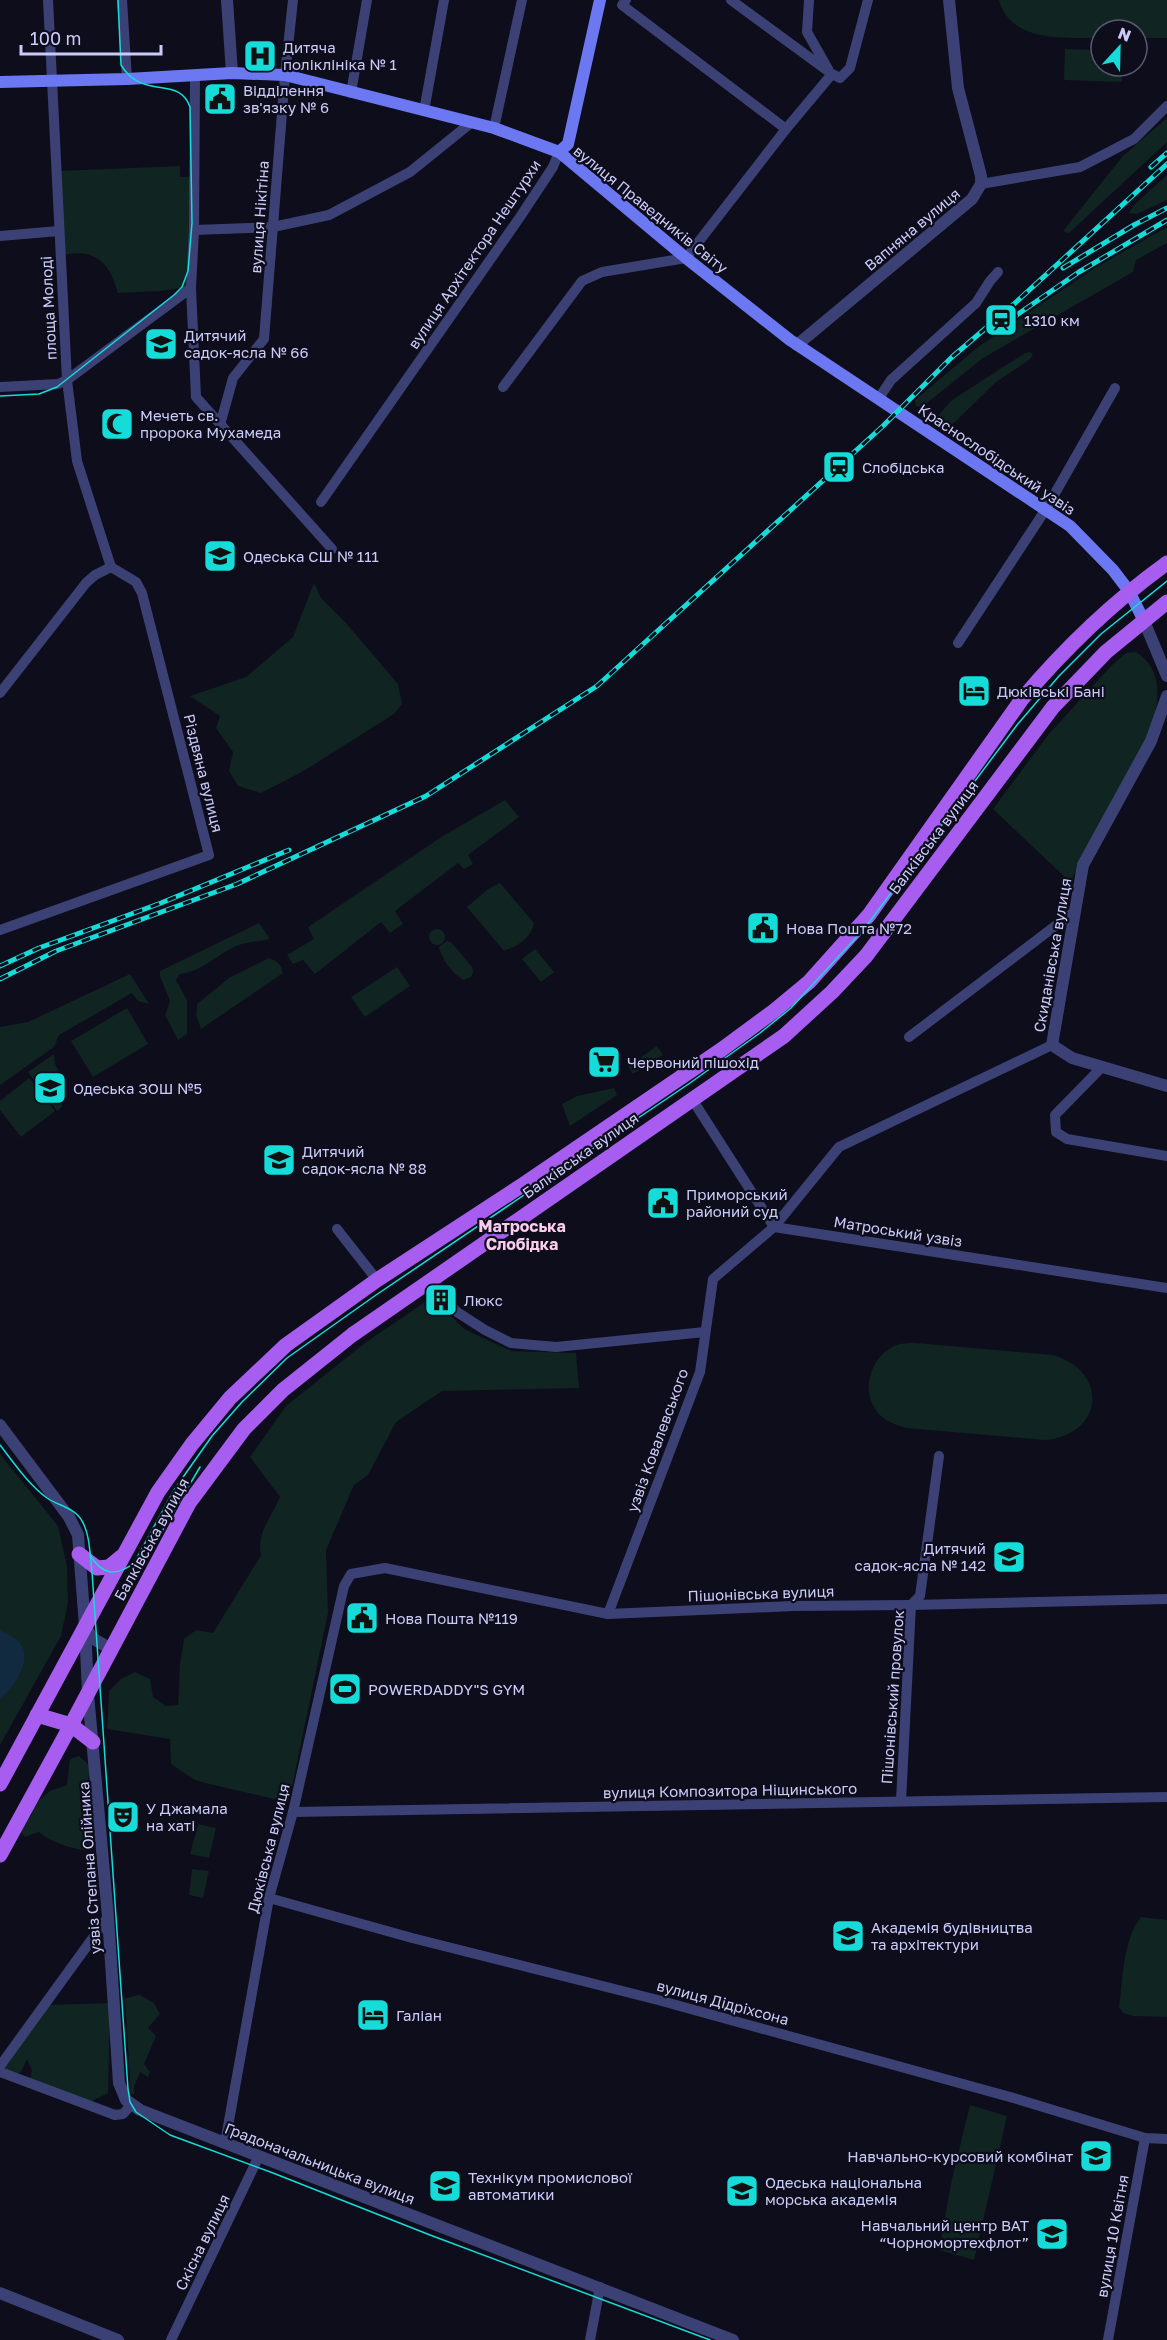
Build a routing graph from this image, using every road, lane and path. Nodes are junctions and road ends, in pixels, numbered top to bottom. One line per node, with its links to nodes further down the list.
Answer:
1 (48, 0): 19 (street, площа Молоді)
2 (122, 0): 18 (street)
3 (227, 0): 14 (street)
4 (293, 0): 17 (street, вулиця Нікітіна)
5 (367, 0): 21 (street)
6 (444, 0): 23 (street)
7 (522, 0): 25 (street)
8 (600, 0): 27 (main road, вулиця Архітектора Нештурхи)
9 (731, 0): 15 (street)
10 (809, 0): 15 (street)
11 (868, 0): 15 (street)
12 (949, 0): 28 (street, Вапняна вулиця)
13 (624, 2): 26 (street)
14 (232, 73): 16 (main road, вулиця Праведників Світу); 17 (main road, вулиця Праведників Світу)
15 (832, 74): 26 (street)
16 (195, 75): 18 (main road, вулиця Праведників Світу); 30 (street)
17 (285, 75): 21 (main road, вулиця Праведників Світу); 29 (street, вулиця Нікітіна)
18 (127, 79): 19 (main road, вулиця Праведників Світу)
19 (52, 81): 20 (main road, вулиця Праведників Світу); 31 (street, площа Молоді)
20 (0, 82)
21 (351, 93): 23 (main road, вулиця Праведників Світу)
22 (1167, 106): 28 (street)
23 (424, 111): 24 (main road, вулиця Праведників Світу)
24 (472, 122): 25 (main road, вулиця Праведників Світу); 29 (street)
25 (494, 128): 27 (main road, вулиця Праведників Світу)
26 (786, 129): 33 (street)
27 (559, 152): 33 (main road, вулиця Праведників Світу); 44 (street, вулиця Архітектора Нештурхи)
28 (981, 184): 36 (street, Вапняна вулиця)
29 (273, 227): 30 (street); 43 (street, вулиця Нікітіна)
30 (194, 230): 35 (street)
31 (59, 231): 32 (street); 37 (street, площа Молоді)
32 (0, 236)
33 (686, 258): 36 (main road, вулиця Праведників Світу); 39 (street)
34 (998, 272): 41 (street)
35 (191, 288): 37 (street, площа Молоді); 43 (street)
36 (797, 345): 41 (main road, вулиця Праведників Світу)
37 (67, 380): 38 (street); 48 (street)
38 (0, 387)
39 (503, 387)
40 (1115, 388): 45 (street)
41 (879, 398): 42 (main road, вулиця Праведників Світу)
42 (895, 409): 45 (main road, Краснослобідський узвіз)
43 (220, 424): 46 (street)
44 (321, 502)
45 (1046, 509): 49 (main road, Краснослобідський узвіз); 52 (street)
46 (332, 549)
47 (1167, 563): 49 (main road, Балківська вулиця)
48 (111, 567): 54 (street); 57 (street, Різдвяна вулиця)
49 (1129, 591): 51 (main road, Краснослобідський узвіз); 66 (main road, Балківська вулиця)
50 (1167, 602): 51 (main road, Балківська вулиця)
51 (1144, 621): 53 (street); 62 (main road, Балківська вулиця)
52 (958, 644)
53 (1167, 676)
54 (0, 693)
55 (1167, 696): 56 (street, Скиданівська вулиця)
56 (1075, 911): 58 (street); 59 (street, Скиданівська вулиця)
57 (0, 930)
58 (909, 1037)
59 (1052, 1045): 60 (street); 64 (street, Скиданівська вулиця)
60 (1101, 1068): 61 (street); 63 (street)
61 (1167, 1086)
62 (692, 1099): 64 (street); 67 (main road, Балківська вулиця)
63 (1167, 1156)
64 (774, 1227): 68 (street, Матроський узвіз); 69 (street, узвіз Ковалевського)
65 (337, 1229): 66 (street)
66 (376, 1280): 72 (main road, Балківська вулиця)
67 (430, 1282): 69 (street); 79 (main road, Балківська вулиця)
68 (1167, 1288)
69 (705, 1332): 77 (street, узвіз Ковалевського)
70 (0, 1425): 73 (street, узвіз Степана Олійника)
71 (939, 1455): 76 (street, Пішонівський провулок)
72 (126, 1553): 73 (main road); 78 (main road, Балківська вулиця)
73 (79, 1554): 78 (street, узвіз Степана Олійника)
74 (361, 1571): 77 (street, Пішонівська вулиця); 87 (street, Дюківська вулиця)
75 (1167, 1599): 76 (street, Пішонівська вулиця)
76 (911, 1605): 77 (street, Пішонівська вулиця); 86 (street, Пішонівський провулок)
77 (608, 1614)
78 (86, 1626): 79 (street); 80 (street, узвіз Степана Олійника); 81 (main road, Балківська вулиця)
79 (111, 1649): 80 (main road, Балківська вулиця)
80 (88, 1694): 82 (main road, Балківська вулиця); 83 (street, узвіз Степана Олійника)
81 (37, 1715): 82 (main road); 84 (main road, Балківська вулиця)
82 (71, 1725): 83 (main road); 88 (main road, Балківська вулиця)
83 (93, 1742): 90 (street, узвіз Степана Олійника)
84 (0, 1784)
85 (1167, 1797): 86 (street, вулиця Композитора Ніщинського)
86 (901, 1801): 87 (street, вулиця Композитора Ніщинського)
87 (293, 1812): 89 (street, Дюківська вулиця)
88 (0, 1855)
89 (269, 1898): 94 (street, вулиця Дідріхсона); 96 (street, Дюківська вулиця)
90 (108, 1917): 91 (street); 93 (street, узвіз Степана Олійника)
91 (0, 2066)
92 (0, 2072): 93 (street)
93 (131, 2105): 96 (street, Градоначальницька вулиця)
94 (1145, 2138): 95 (street, вулиця Дідріхсона); 104 (street, вулиця 10 Квітня)
95 (1167, 2139)
96 (225, 2143): 97 (street, Градоначальницька вулиця)
97 (259, 2156): 98 (street, Градоначальницька вулиця); 101 (street, Cкісна вулиця)
98 (600, 2287): 102 (street); 103 (street, Градоначальницька вулиця)
99 (0, 2293): 100 (street)
100 (117, 2340)
101 (171, 2340)
102 (590, 2340)
103 (733, 2340)
104 (1108, 2340)

